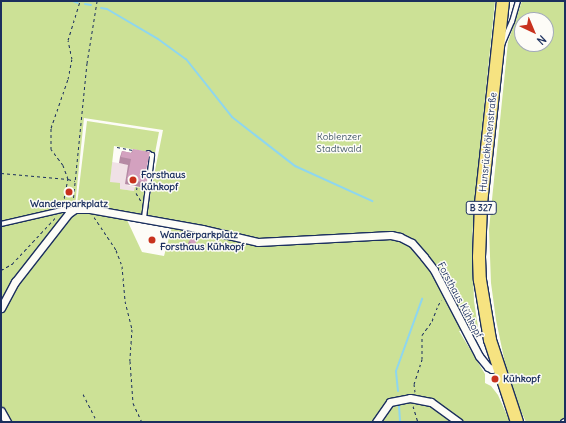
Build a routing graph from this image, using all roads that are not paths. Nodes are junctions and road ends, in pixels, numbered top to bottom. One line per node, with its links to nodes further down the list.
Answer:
1 (503, 1): 3 (main road, Hunsrückhöhenstraße / B 327)
2 (518, 1): 3 (lane)
3 (498, 49): 9 (main road, Hunsrückhöhenstraße / B 327)
4 (149, 154): 6 (lane)
5 (73, 210): 6 (street, Forsthaus Kühkopf); 7 (lane); 8 (street)
6 (144, 220): 9 (street, Forsthaus Kühkopf)
7 (1, 224)
8 (1, 308)
9 (497, 367): 14 (main road, Hunsrückhöhenstraße / B 327)
10 (1, 411): 11 (street)
11 (7, 422)
12 (376, 422): 13 (street)
13 (459, 422)
14 (517, 422)

